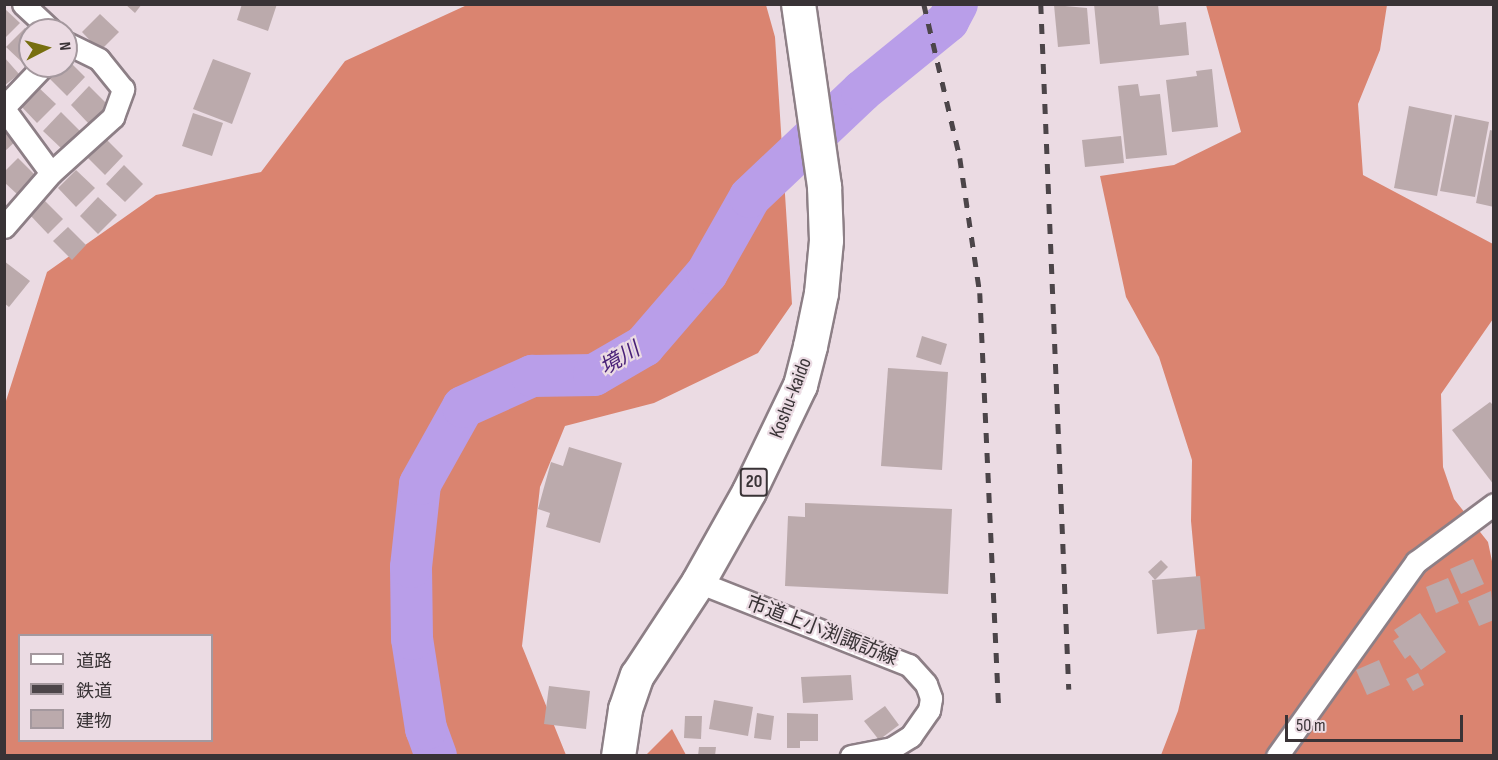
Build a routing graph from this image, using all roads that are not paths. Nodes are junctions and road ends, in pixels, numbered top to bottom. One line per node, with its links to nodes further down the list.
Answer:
1 (23, 4): 3 (street)
2 (798, 4): 10 (highway, Koshu-kaido / 20)
3 (38, 18)
4 (78, 49): 7 (street)
5 (32, 78): 6 (street)
6 (4, 108): 7 (street)
7 (51, 172): 8 (street)
8 (4, 227)
9 (1494, 504): 13 (street)
10 (698, 582): 11 (highway, Koshu-kaido / 20); 12 (street, 市道上小渕諏訪線)
11 (618, 756)
12 (851, 756)
13 (1277, 756)

